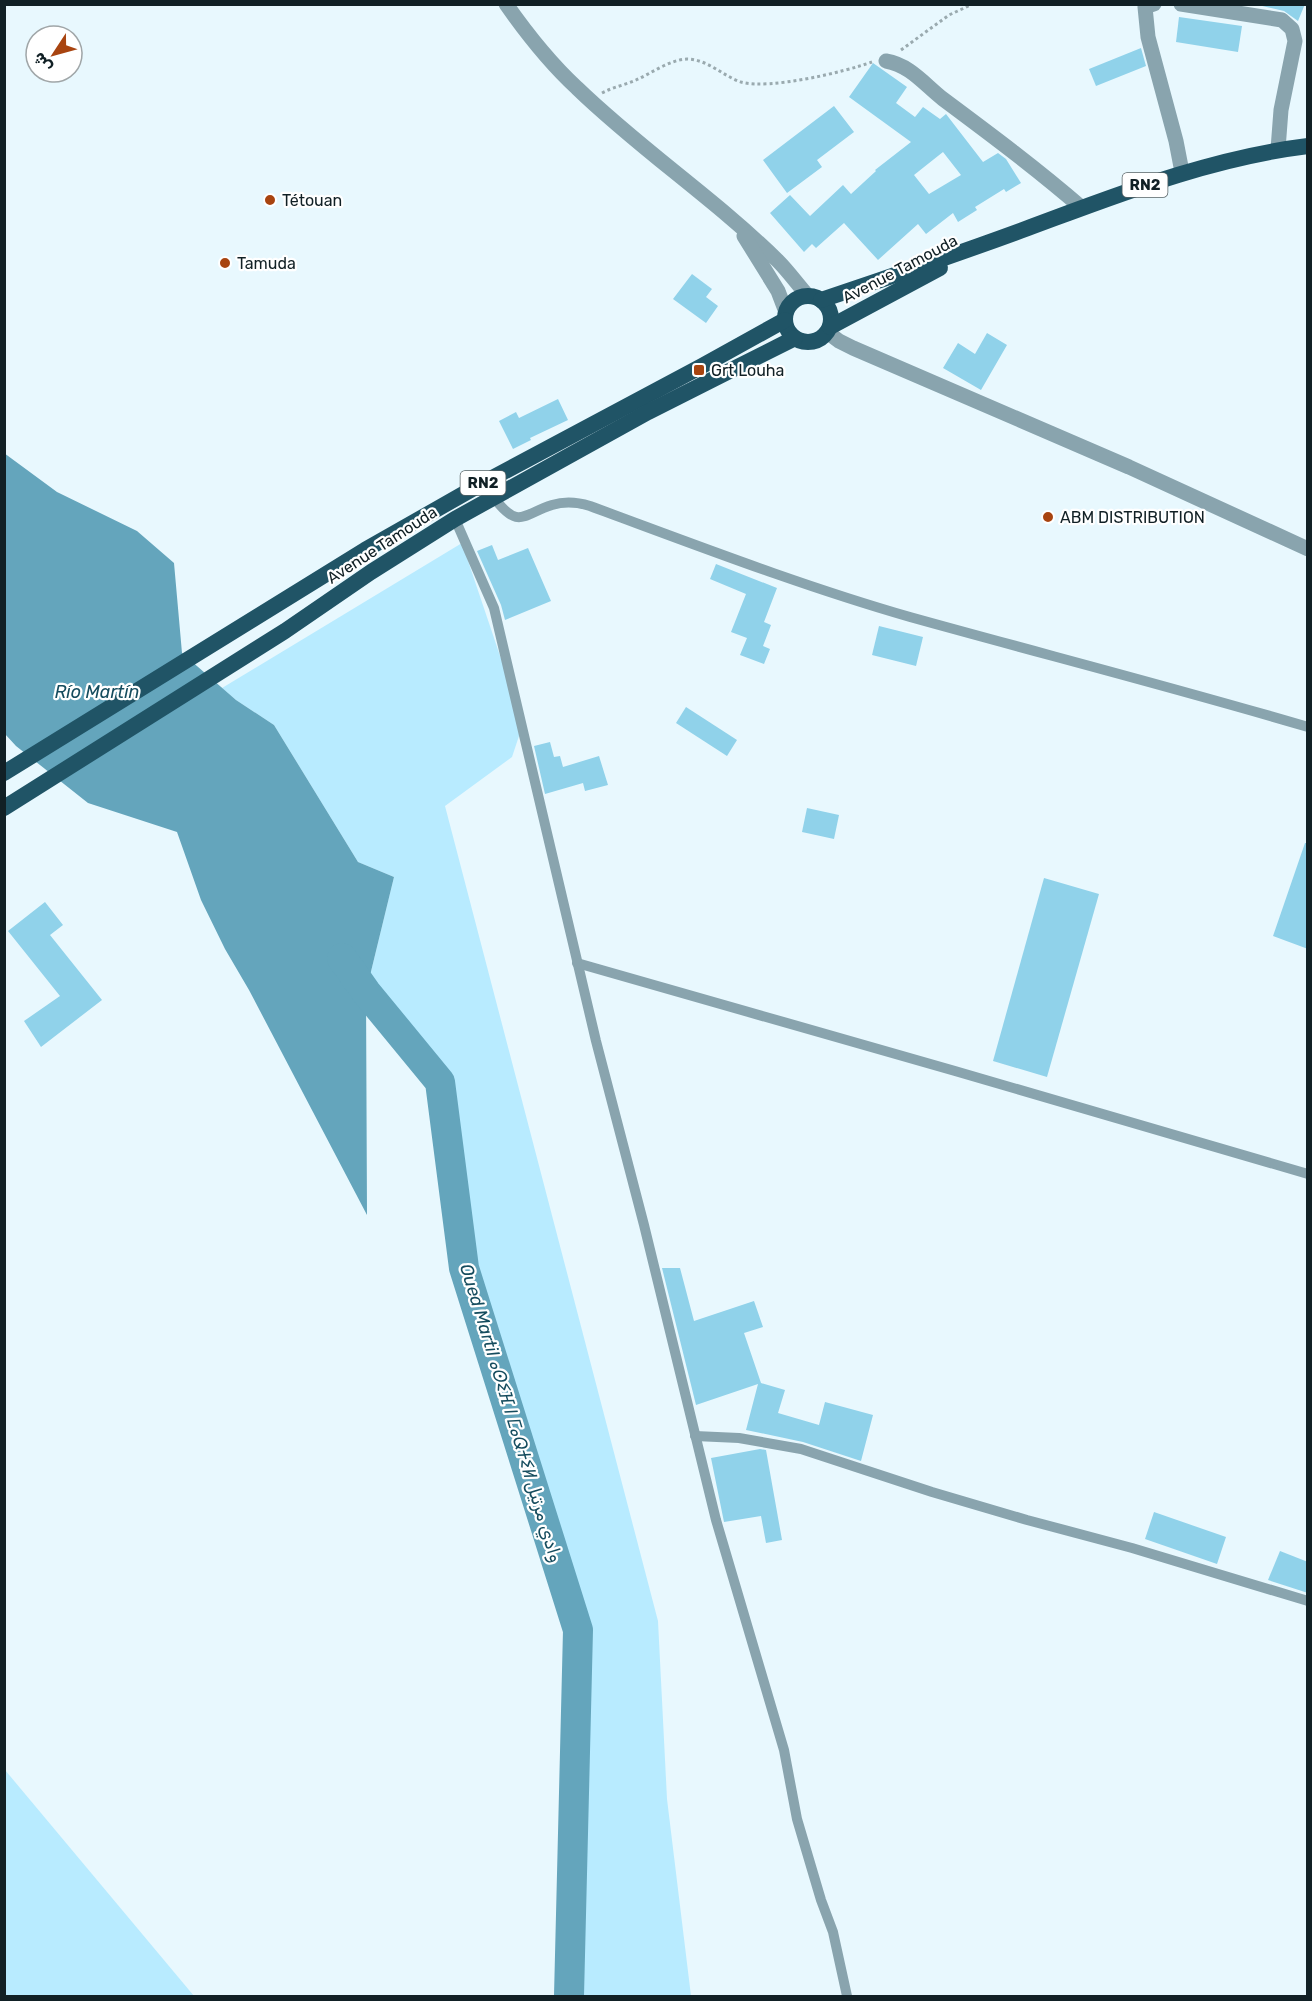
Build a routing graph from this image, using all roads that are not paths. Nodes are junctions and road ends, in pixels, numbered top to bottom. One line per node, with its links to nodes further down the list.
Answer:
1 (506, 4): 9 (street)
2 (1181, 4): 6 (street)
3 (1148, 5): 7 (street)
4 (886, 61): 8 (street)
5 (1308, 146): 6 (highway, Avenue Tamouda / RN2)
6 (1278, 149): 7 (highway, Avenue Tamouda / RN2)
7 (1182, 172): 8 (highway, Avenue Tamouda / RN2)
8 (1082, 208): 10 (highway, Avenue Tamouda / RN2)
9 (734, 221): 11 (street); 12 (street)
10 (988, 243): 11 (highway, Avenue Tamouda / RN2); 13 (highway, Avenue Tamouda / RN2)
11 (815, 298): 12 (highway, RN2); 13 (highway)
12 (785, 316): 14 (highway); 19 (highway, Avenue Tamouda / RN2)
13 (828, 335): 14 (highway); 17 (street)
14 (795, 338): 15 (highway, Avenue Tamouda / RN2)
15 (495, 499): 16 (highway, Avenue Tamouda / RN2); 18 (lane)
16 (455, 519): 20 (highway, Avenue Tamouda / RN2); 21 (lane)
17 (1308, 549)
18 (1308, 727)
19 (4, 773)
20 (4, 808)
21 (577, 963): 22 (lane); 23 (lane)
22 (1308, 1174)
23 (696, 1436): 24 (lane); 25 (lane)
24 (1308, 1601)
25 (847, 1996)

